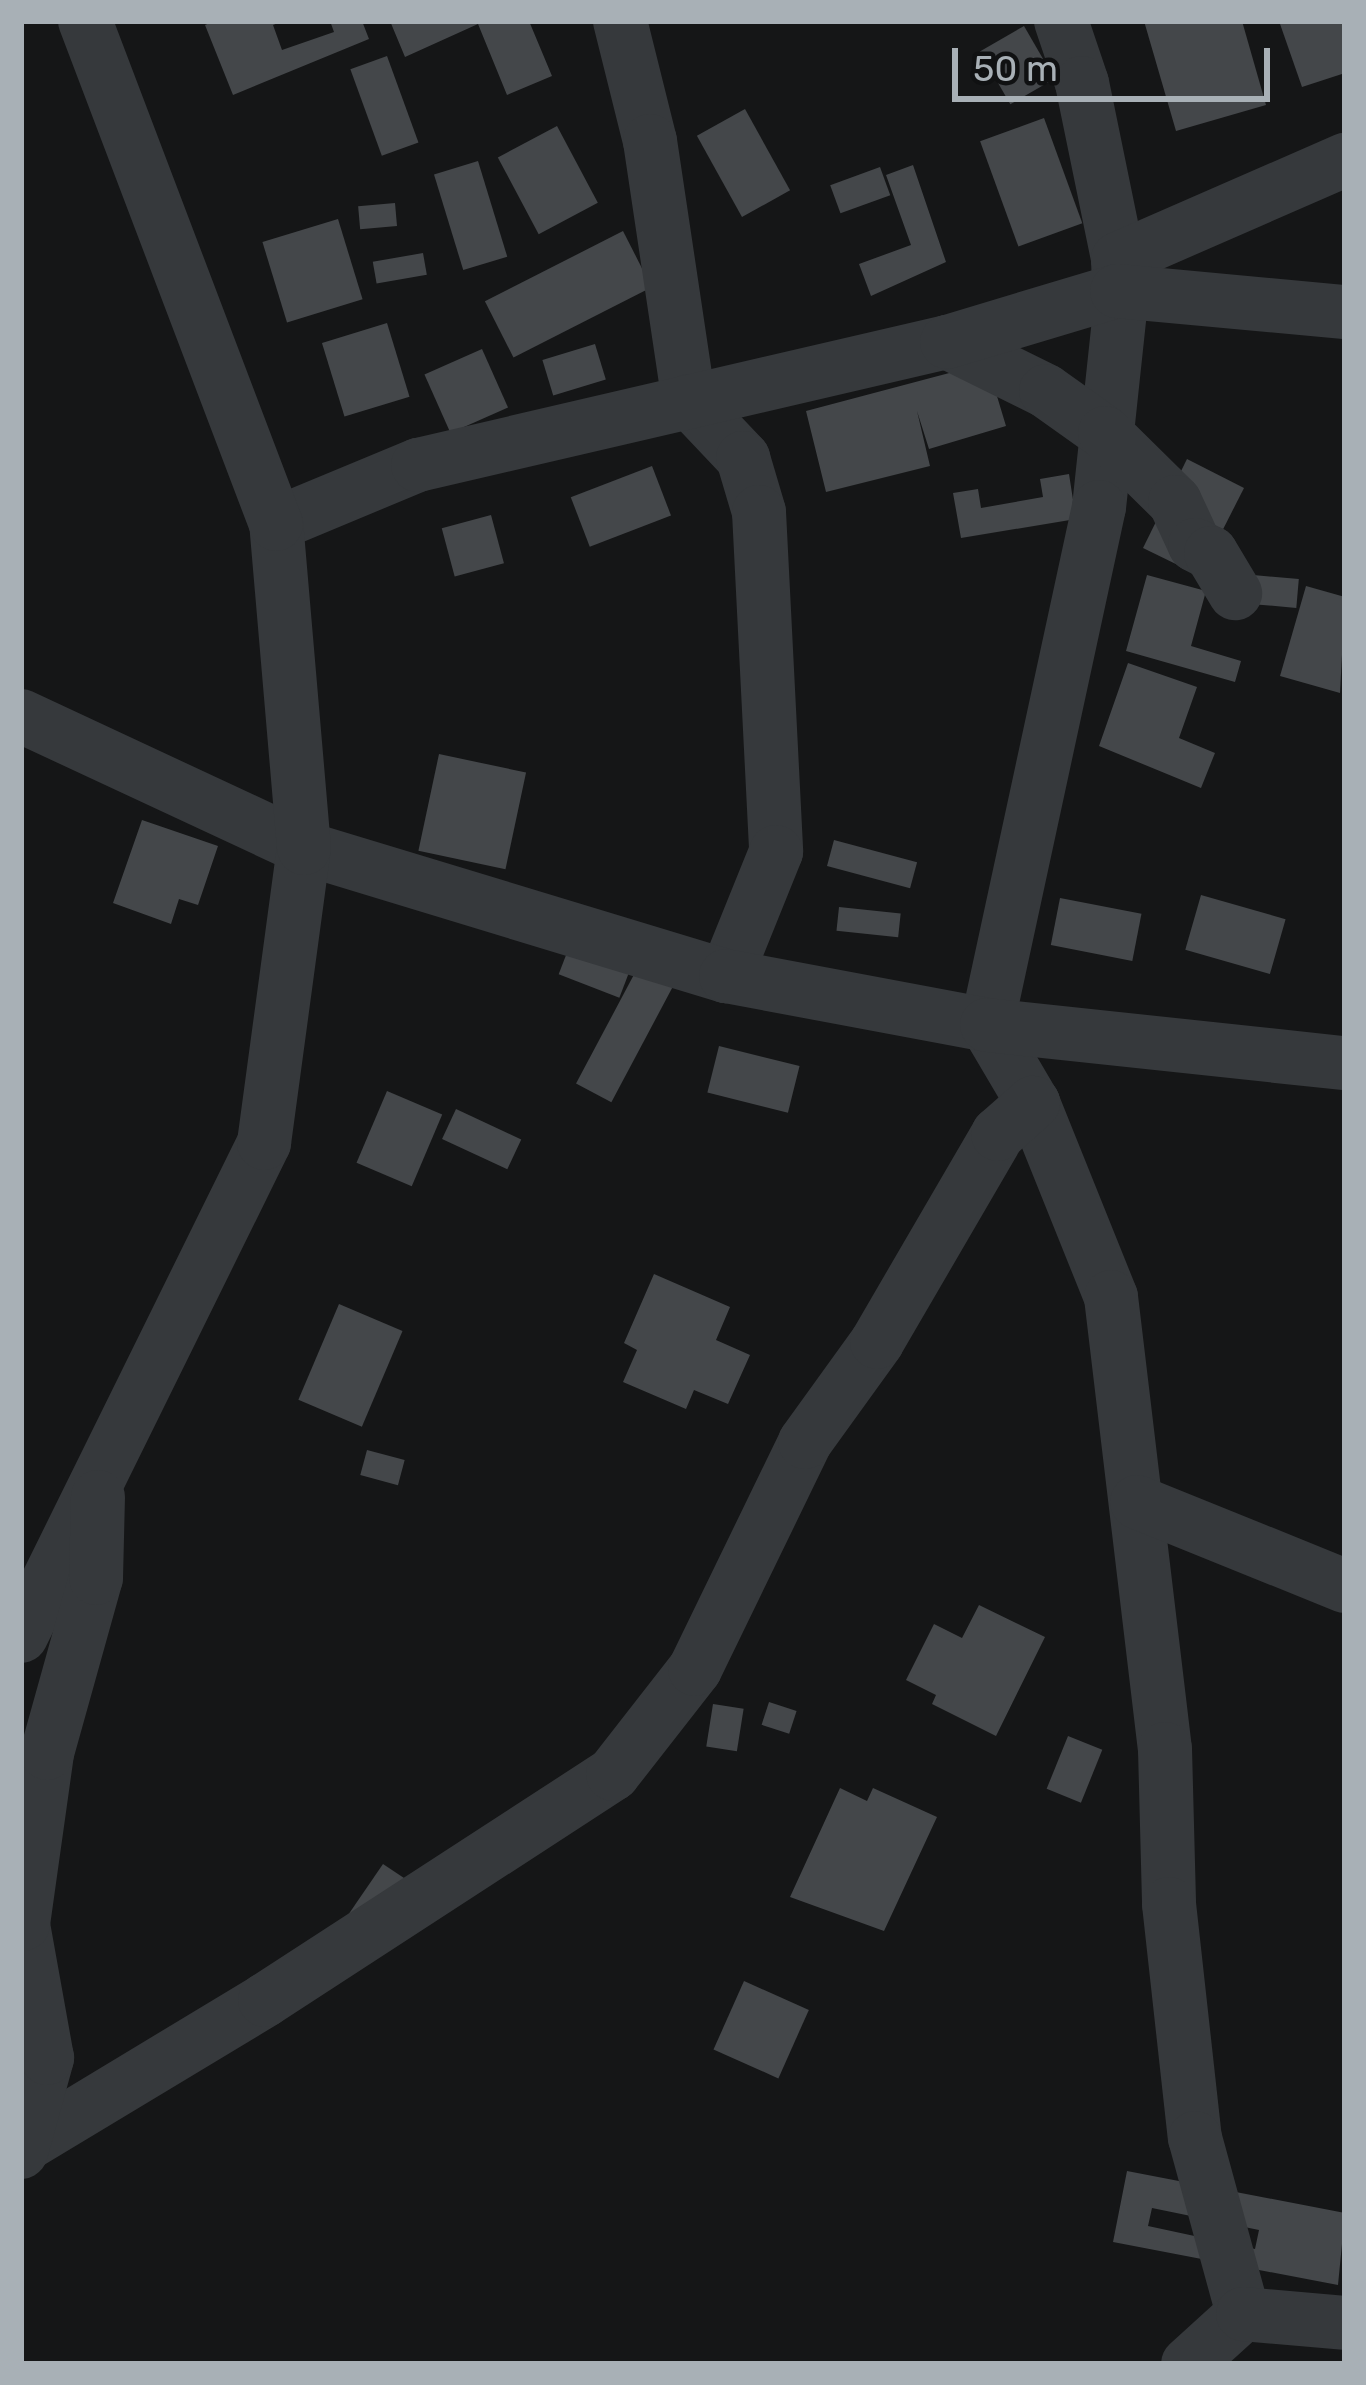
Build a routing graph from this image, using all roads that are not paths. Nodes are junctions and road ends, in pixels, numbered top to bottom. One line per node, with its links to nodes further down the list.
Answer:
1 (85, 21): 10 (street)
2 (620, 21): 8 (street)
3 (1061, 21): 5 (street)
4 (1345, 160): 5 (street)
5 (1117, 275): 6 (street); 7 (street); 9 (street)
6 (1345, 313)
7 (947, 342): 8 (street); 9 (street)
8 (689, 401): 10 (street); 14 (street)
9 (1105, 433): 11 (street); 15 (street)
10 (276, 524): 13 (street)
11 (1235, 592)
12 (21, 716): 13 (street)
13 (304, 848): 14 (street); 18 (street)
14 (725, 976): 15 (street)
15 (987, 1024): 16 (street); 17 (street)
16 (1345, 1063)
17 (1033, 1103): 19 (street); 22 (street)
18 (99, 1477): 21 (street); 22 (street)
19 (1137, 1502): 20 (street); 23 (street)
20 (1345, 1586)
21 (21, 1636)
22 (23, 2148)
23 (1244, 2314): 24 (street); 25 (street)
24 (1345, 2323)
25 (1188, 2364)

